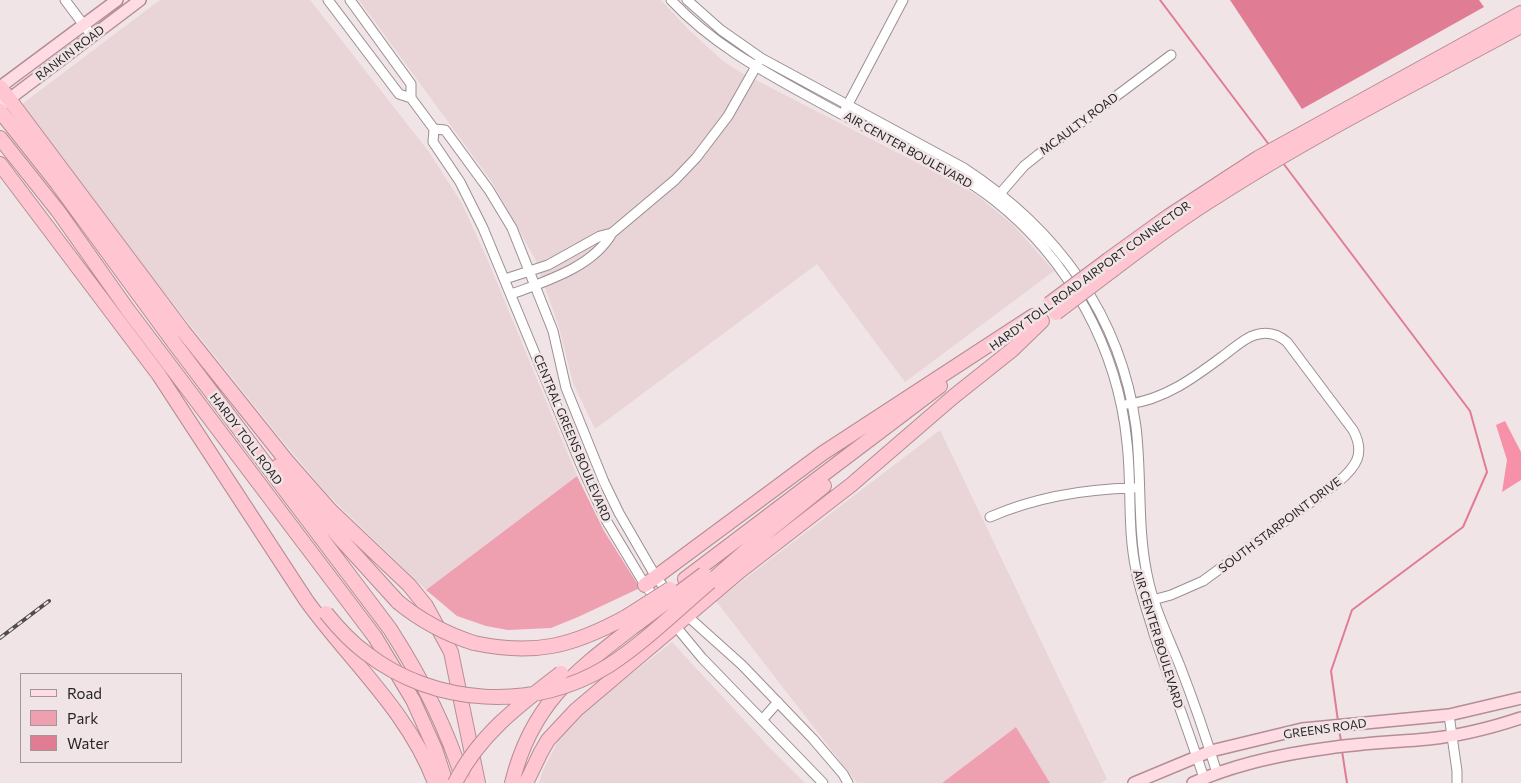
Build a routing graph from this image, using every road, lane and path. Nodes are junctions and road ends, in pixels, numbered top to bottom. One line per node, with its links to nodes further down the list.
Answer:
1 (65, 0): 10 (street)
2 (117, 0): 10 (main road, RANKIN ROAD)
3 (140, 0): 12 (main road, RANKIN ROAD)
4 (328, 0): 17 (street, CENTRAL GREENS BOULEVARD)
5 (350, 0): 17 (street, CENTRAL GREENS BOULEVARD)
6 (687, 0): 14 (street, AIR CENTER BOULEVARD)
7 (902, 0): 19 (street)
8 (674, 1): 15 (street, AIR CENTER BOULEVARD)
9 (1521, 11): 25 (highway, HARDY TOLL ROAD AIRPORT CONNECTOR)
10 (83, 25): 12 (street); 16 (main road, RANKIN ROAD)
11 (1521, 26): 25 (highway, HARDY TOLL ROAD AIRPORT CONNECTOR)
12 (92, 36): 18 (main road, RANKIN ROAD)
13 (1171, 55): 28 (street, MCAULTY ROAD)
14 (761, 58): 15 (street); 19 (street, AIR CENTER BOULEVARD)
15 (756, 68): 21 (street, AIR CENTER BOULEVARD); 29 (street)
16 (0, 87): 18 (highway)
17 (411, 98): 22 (street, CENTRAL GREENS BOULEVARD)
18 (5, 103): 65 (highway)
19 (847, 105): 21 (street); 24 (street, AIR CENTER BOULEVARD)
20 (0, 111): 38 (highway, HARDY TOLL ROAD)
21 (842, 115): 26 (street, AIR CENTER BOULEVARD)
22 (434, 129): 30 (street, CENTRAL GREENS BOULEVARD); 33 (street, CENTRAL GREENS BOULEVARD)
23 (0, 138): 36 (highway, HARDY TOLL ROAD)
24 (917, 142): 26 (street); 28 (street, AIR CENTER BOULEVARD)
25 (1289, 146): 37 (highway, HARDY TOLL ROAD AIRPORT CONNECTOR, bridge)
26 (913, 152): 28 (street, AIR CENTER BOULEVARD)
27 (0, 164): 61 (highway)
28 (998, 197): 31 (street, AIR CENTER BOULEVARD); 32 (street, AIR CENTER BOULEVARD)
29 (612, 233): 30 (street); 34 (street)
30 (529, 271): 33 (street); 34 (street, CENTRAL GREENS BOULEVARD)
31 (1075, 272): 32 (street); 39 (street, AIR CENTER BOULEVARD)
32 (1067, 278): 39 (street, AIR CENTER BOULEVARD)
33 (505, 279): 35 (street, CENTRAL GREENS BOULEVARD)
34 (534, 286): 35 (street); 42 (street, CENTRAL GREENS BOULEVARD)
35 (512, 294): 44 (street, CENTRAL GREENS BOULEVARD)
36 (128, 310): 45 (highway, bridge); 62 (highway, HARDY TOLL ROAD)
37 (1038, 319): 45 (highway, HARDY TOLL ROAD AIRPORT CONNECTOR); 45 (highway, HARDY TOLL ROAD AIRPORT CONNECTOR); 46 (highway); 48 (highway)
38 (175, 344): 49 (highway, bridge); 64 (highway, HARDY TOLL ROAD)
39 (1127, 404): 40 (street, AIR CENTER BOULEVARD); 41 (street, AIR CENTER BOULEVARD); 47 (street, SOUTH STARPOINT DRIVE)
40 (1129, 488): 41 (street); 43 (street); 47 (street, AIR CENTER BOULEVARD)
41 (1140, 488): 47 (street, AIR CENTER BOULEVARD)
42 (619, 513): 44 (street); 46 (street, CENTRAL GREENS BOULEVARD)
43 (990, 517)
44 (606, 520): 46 (street, CENTRAL GREENS BOULEVARD)
45 (705, 575): 49 (highway, bridge); 49 (highway, HARDY TOLL ROAD AIRPORT CONNECTOR, bridge)
46 (651, 581): 48 (street, CENTRAL GREENS BOULEVARD); 50 (street, CENTRAL GREENS BOULEVARD)
47 (1149, 601): 57 (street, AIR CENTER BOULEVARD); 58 (street, AIR CENTER BOULEVARD)
48 (686, 616): 50 (highway); 52 (street, CENTRAL GREENS BOULEVARD)
49 (630, 622): 63 (highway, bridge); 66 (highway)
50 (675, 626): 55 (street, CENTRAL GREENS BOULEVARD); 67 (highway)
51 (1521, 698): 53 (main road, GREENS ROAD)
52 (778, 702): 55 (street); 69 (street, CENTRAL GREENS BOULEVARD)
53 (1449, 715): 56 (street); 57 (main road, GREENS ROAD)
54 (1521, 718): 56 (main road, GREENS ROAD)
55 (762, 720): 68 (street, CENTRAL GREENS BOULEVARD)
56 (1452, 735): 59 (main road, GREENS ROAD); 72 (street)
57 (1211, 751): 58 (main road, GREENS ROAD); 59 (street, AIR CENTER BOULEVARD)
58 (1197, 756): 60 (street, AIR CENTER BOULEVARD); 70 (main road, GREENS ROAD)
59 (1217, 774): 60 (main road, GREENS ROAD)
60 (1204, 778): 71 (main road, GREENS ROAD)
61 (435, 783)
62 (446, 783)
63 (455, 783)
64 (464, 783)
65 (478, 783)
66 (512, 783)
67 (526, 783)
68 (823, 783)
69 (848, 783)
70 (1134, 783)
71 (1192, 783)
72 (1457, 783)

